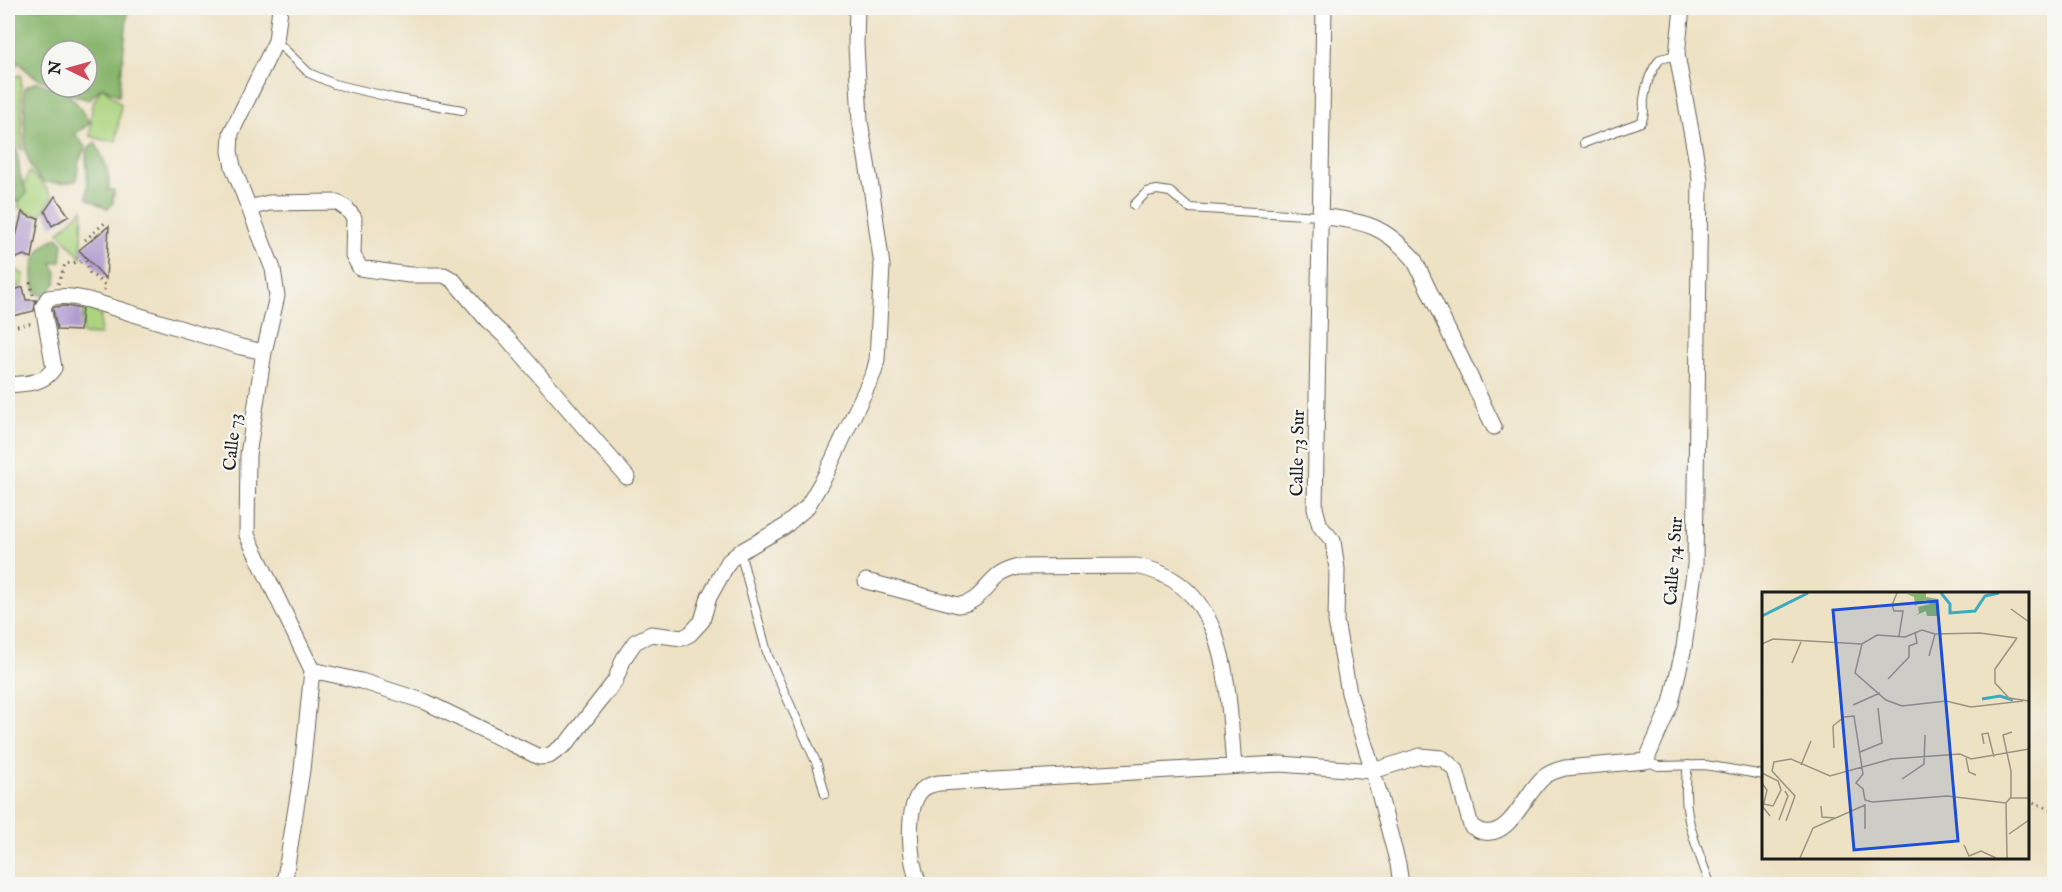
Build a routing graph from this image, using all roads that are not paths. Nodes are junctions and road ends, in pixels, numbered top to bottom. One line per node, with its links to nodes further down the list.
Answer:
1 (280, 8): 5 (street, Calle 73)
2 (857, 8): 16 (street)
3 (1324, 8): 11 (street, Calle 73 Sur)
4 (1682, 8): 6 (street, Calle 74 Sur)
5 (276, 41): 7 (lane); 10 (street, Calle 73)
6 (1677, 55): 8 (lane); 19 (street, Calle 74 Sur)
7 (462, 110)
8 (1584, 143)
9 (1134, 205): 11 (lane)
10 (249, 207): 12 (street, Calle 73); 15 (street)
11 (1320, 216): 14 (street); 22 (street, Calle 73 Sur)
12 (264, 352): 13 (street); 18 (street, Calle 73)
13 (8, 385)
14 (1494, 427)
15 (627, 477)
16 (740, 552): 18 (street); 24 (lane)
17 (866, 581): 21 (street)
18 (312, 670): 25 (street)
19 (1646, 761): 20 (lane); 22 (street)
20 (1688, 765): 23 (lane); 28 (lane)
21 (1234, 766): 22 (street); 26 (street)
22 (1373, 771): 27 (street, Calle 73 Sur)
23 (1762, 775)
24 (825, 794)
25 (284, 885)
26 (919, 885)
27 (1401, 885)
28 (1710, 885)

